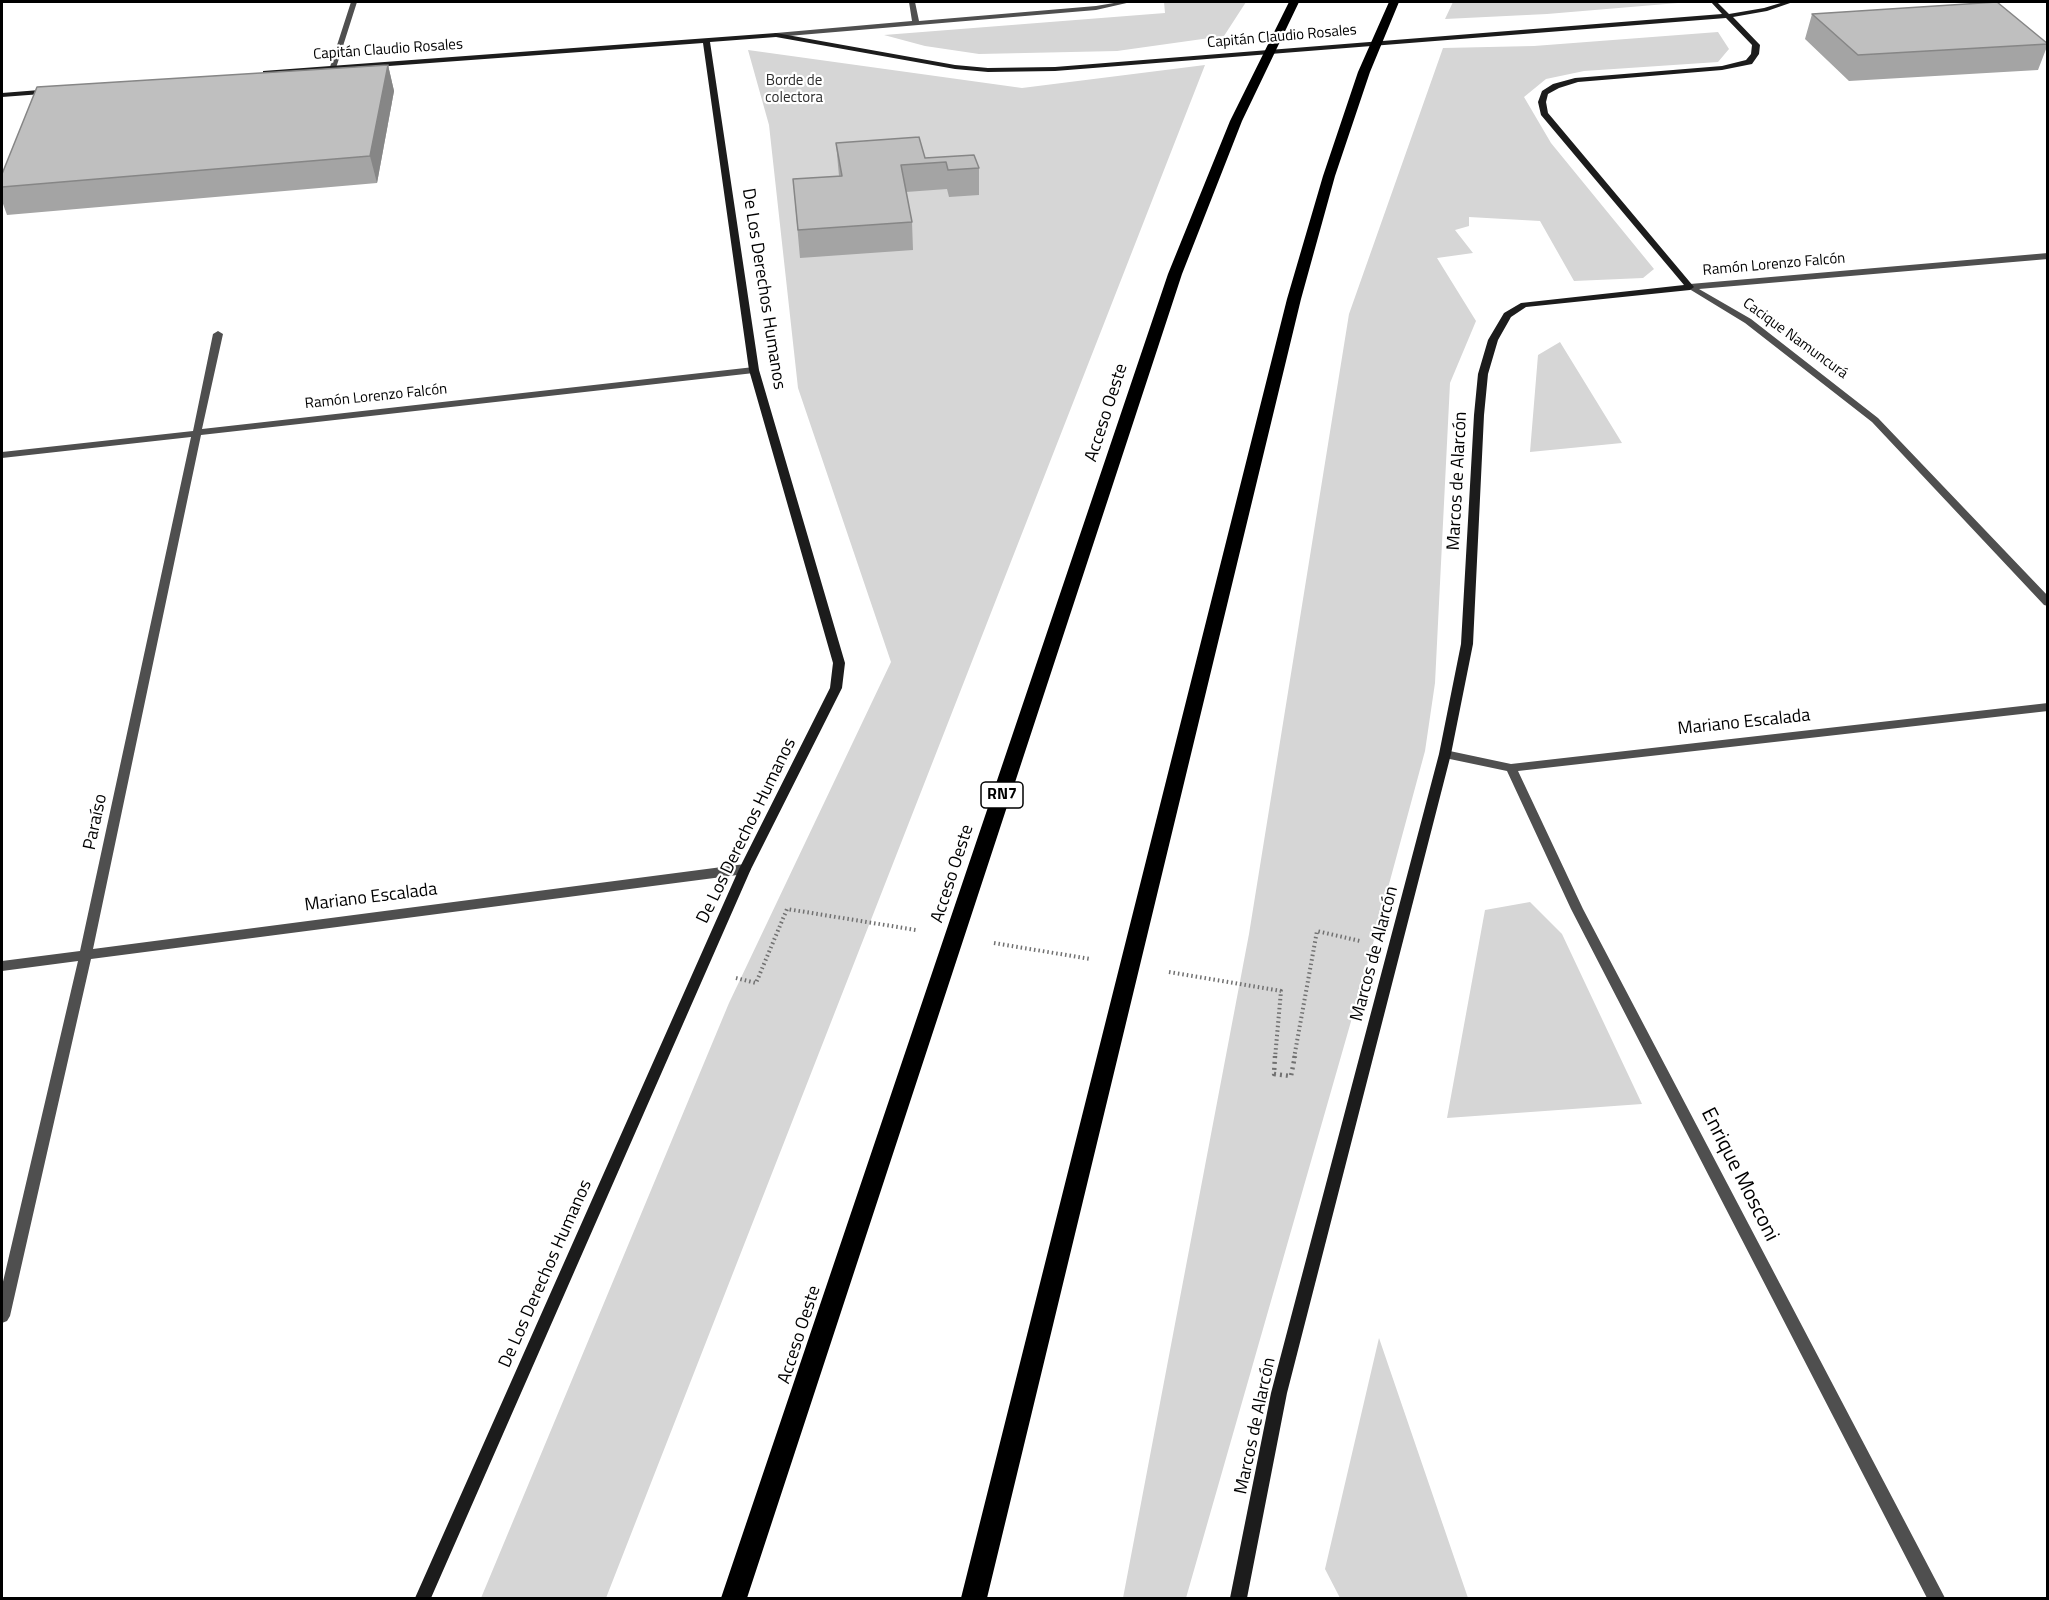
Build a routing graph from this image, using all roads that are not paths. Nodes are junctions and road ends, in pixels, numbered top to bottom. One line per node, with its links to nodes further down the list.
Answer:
1 (354, 2): 12 (street)
2 (912, 2): 9 (street)
3 (1128, 2): 9 (street, Capitán Claudio Rosales)
4 (1294, 2): 32 (highway, Acceso Oeste / RN7)
5 (1394, 2): 33 (highway)
6 (1714, 2): 8 (street)
7 (1790, 2): 8 (street, Capitán Claudio Rosales)
8 (1729, 16): 10 (street, Capitán Claudio Rosales); 17 (street, Cacique Namuncurá)
9 (916, 23): 10 (street, Capitán Claudio Rosales)
10 (776, 35): 11 (street, Capitán Claudio Rosales)
11 (706, 39): 12 (street, Capitán Claudio Rosales); 20 (street, De Los Derechos Humanos)
12 (332, 68): 13 (street, Capitán Claudio Rosales)
13 (257, 74)
14 (60, 91): 15 (street)
15 (2, 95)
16 (2048, 256): 17 (street, Ramón Lorenzo Falcón)
17 (1690, 287): 18 (street, Ramón Lorenzo Falcón); 23 (street, Cacique Namuncurá)
18 (1507, 315): 25 (street, Marcos de Alarcón)
19 (219, 334): 21 (street, Paraíso)
20 (754, 370): 21 (street, Ramón Lorenzo Falcón); 27 (street, De Los Derechos Humanos)
21 (199, 432): 22 (street, Ramón Lorenzo Falcón); 28 (street, Paraíso)
22 (2, 455)
23 (2048, 603)
24 (2048, 707): 26 (street, Mariano Escalada)
25 (1445, 754): 26 (street, Mariano Escalada); 34 (street, Marcos de Alarcón)
26 (1511, 768): 35 (street, Enrique Mosconi)
27 (745, 869): 28 (street, Mariano Escalada); 31 (street, De Los Derechos Humanos)
28 (86, 953): 29 (street, Mariano Escalada); 30 (street, Paraíso)
29 (2, 966)
30 (2, 1316)
31 (423, 1599)
32 (734, 1599)
33 (974, 1599)
34 (1239, 1599)
35 (1936, 1599)

